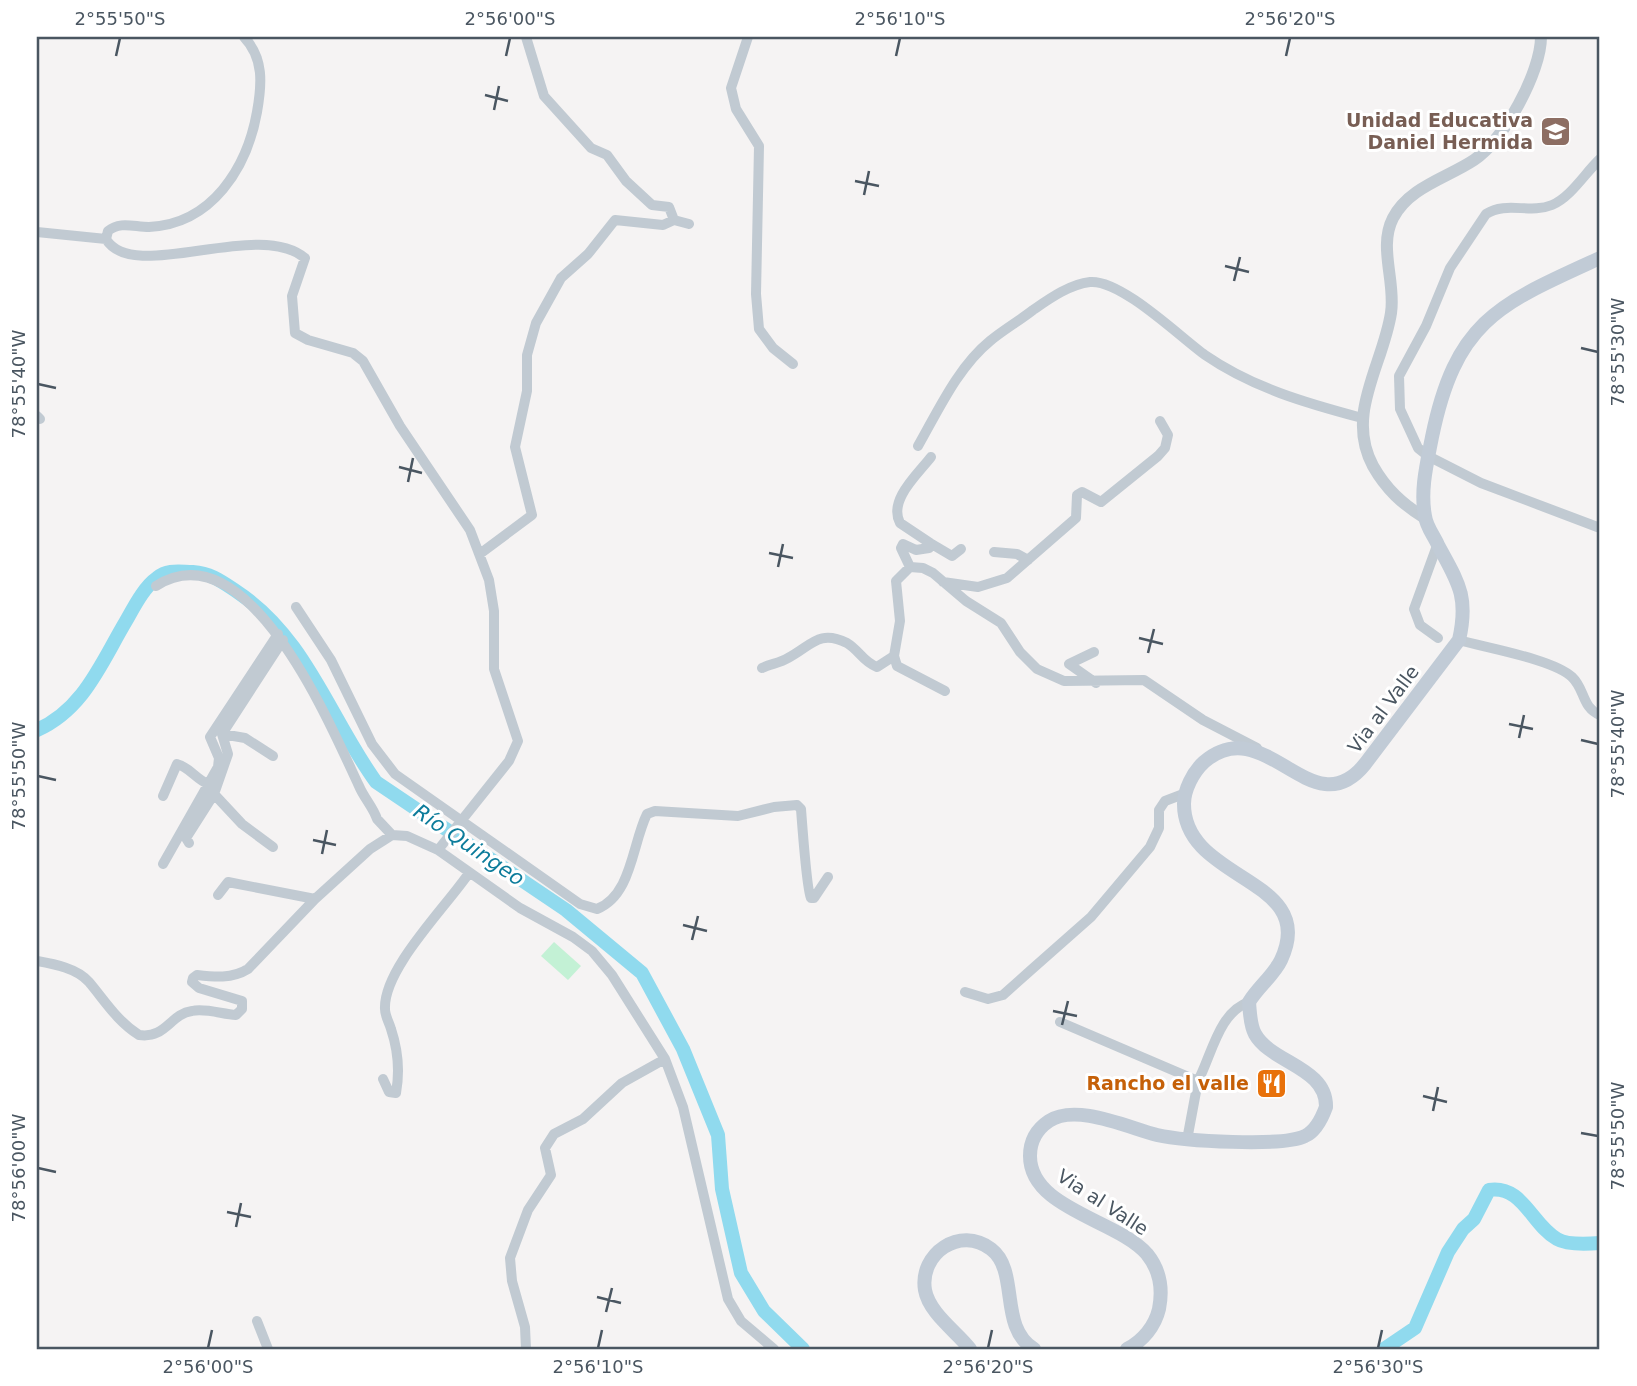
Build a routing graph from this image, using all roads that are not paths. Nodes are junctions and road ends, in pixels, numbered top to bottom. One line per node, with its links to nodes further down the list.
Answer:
1 (244, 37): 9 (street)
2 (526, 37): 6 (street)
3 (748, 37): 11 (street)
4 (1541, 37): 12 (street)
5 (1600, 159): 15 (street)
6 (674, 220): 7 (street); 23 (street)
7 (689, 224)
8 (37, 232): 9 (street)
9 (106, 239): 23 (street)
10 (1600, 258): 15 (main road)
11 (793, 364)
12 (1362, 418): 14 (street); 17 (street)
13 (1160, 421): 24 (street)
14 (918, 446)
15 (1429, 456): 17 (main road); 18 (street)
16 (931, 457): 19 (street)
17 (1425, 518): 20 (main road)
18 (1600, 528)
19 (930, 543): 21 (street); 25 (street)
20 (1438, 543): 30 (street); 31 (main road)
21 (961, 549)
22 (994, 552): 24 (street)
23 (481, 553): 45 (street)
24 (1028, 560): 26 (street)
25 (910, 567): 26 (street); 33 (street)
26 (942, 582): 35 (street)
27 (156, 586): 29 (street)
28 (296, 607): 45 (street)
29 (280, 637): 38 (street); 41 (street); 46 (street)
30 (1438, 638)
31 (1459, 640): 37 (street); 39 (main road, Via al Valle)
32 (1094, 652): 35 (street)
33 (894, 656): 34 (street); 36 (street)
34 (762, 668)
35 (1096, 683): 39 (street)
36 (945, 691)
37 (1600, 715)
38 (222, 734): 40 (street); 43 (street)
39 (1264, 752): 42 (main road, Via al Valle)
40 (273, 756)
41 (208, 783): 44 (street); 50 (street)
42 (1186, 793): 56 (street); 57 (main road)
43 (214, 794): 47 (street); 48 (street)
44 (163, 796)
45 (460, 824): 49 (street); 52 (street)
46 (392, 835): 49 (street); 54 (street)
47 (189, 843)
48 (273, 847)
49 (440, 847): 51 (street)
50 (163, 864)
51 (469, 873): 59 (street); 60 (street)
52 (828, 877)
53 (218, 895): 54 (street)
54 (315, 899): 55 (street)
55 (37, 961)
56 (965, 992)
57 (1249, 1002): 61 (street); 62 (main road, Via al Valle)
58 (1060, 1022): 61 (street)
59 (665, 1059): 65 (street); 66 (street)
60 (383, 1079)
61 (1198, 1081): 62 (street)
62 (1187, 1140): 69 (main road, Via al Valle)
63 (257, 1321): 64 (street)
64 (268, 1349)
65 (526, 1349)
66 (774, 1349)
67 (970, 1349): 68 (main road)
68 (1034, 1349)
69 (1127, 1349)

